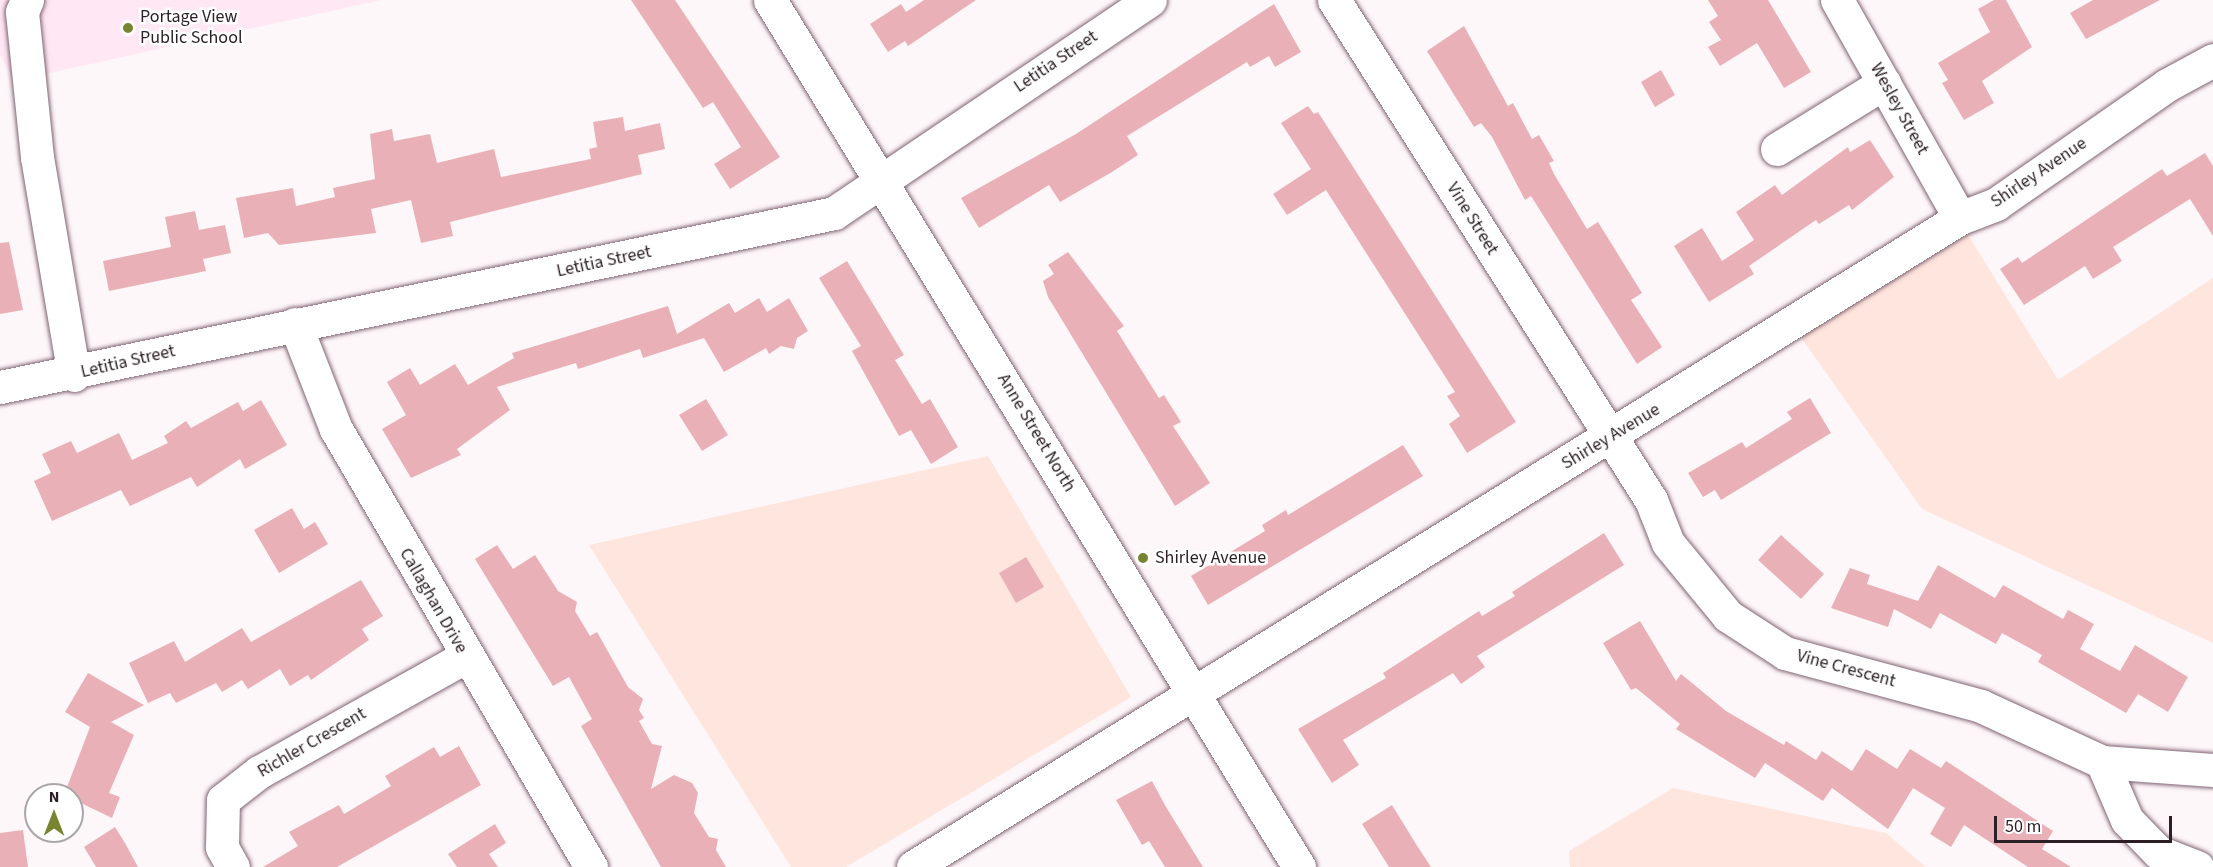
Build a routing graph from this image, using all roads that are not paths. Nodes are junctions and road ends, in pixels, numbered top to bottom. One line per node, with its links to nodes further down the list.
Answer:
1 (27, 0): 12 (street)
2 (770, 0): 9 (street, Anne Street North)
3 (1150, 0): 9 (street, Letitia Street)
4 (1334, 0): 14 (street, Vine Street)
5 (1837, 0): 7 (street, Wesley Street)
6 (2213, 60): 10 (street, Shirley Avenue)
7 (1884, 83): 8 (street); 10 (street, Wesley Street)
8 (1777, 150)
9 (881, 179): 11 (street, Letitia Street); 16 (street, Anne Street North)
10 (1960, 218): 14 (street, Shirley Avenue)
11 (295, 324): 12 (street, Letitia Street); 15 (street, Callaghan Drive)
12 (74, 375): 13 (street, Letitia Street)
13 (0, 387)
14 (1609, 438): 16 (street, Shirley Avenue); 17 (street, Vine Crescent)
15 (465, 657): 20 (street, Richler Crescent); 21 (street, Callaghan Drive)
16 (1196, 696): 22 (street, Shirley Avenue); 23 (street, Anne Street North)
17 (2102, 762): 18 (street, Vine Crescent); 24 (street)
18 (2213, 770)
19 (2213, 858): 24 (street)
20 (233, 867)
21 (591, 867)
22 (913, 867)
23 (1299, 867)
24 (2197, 867)

